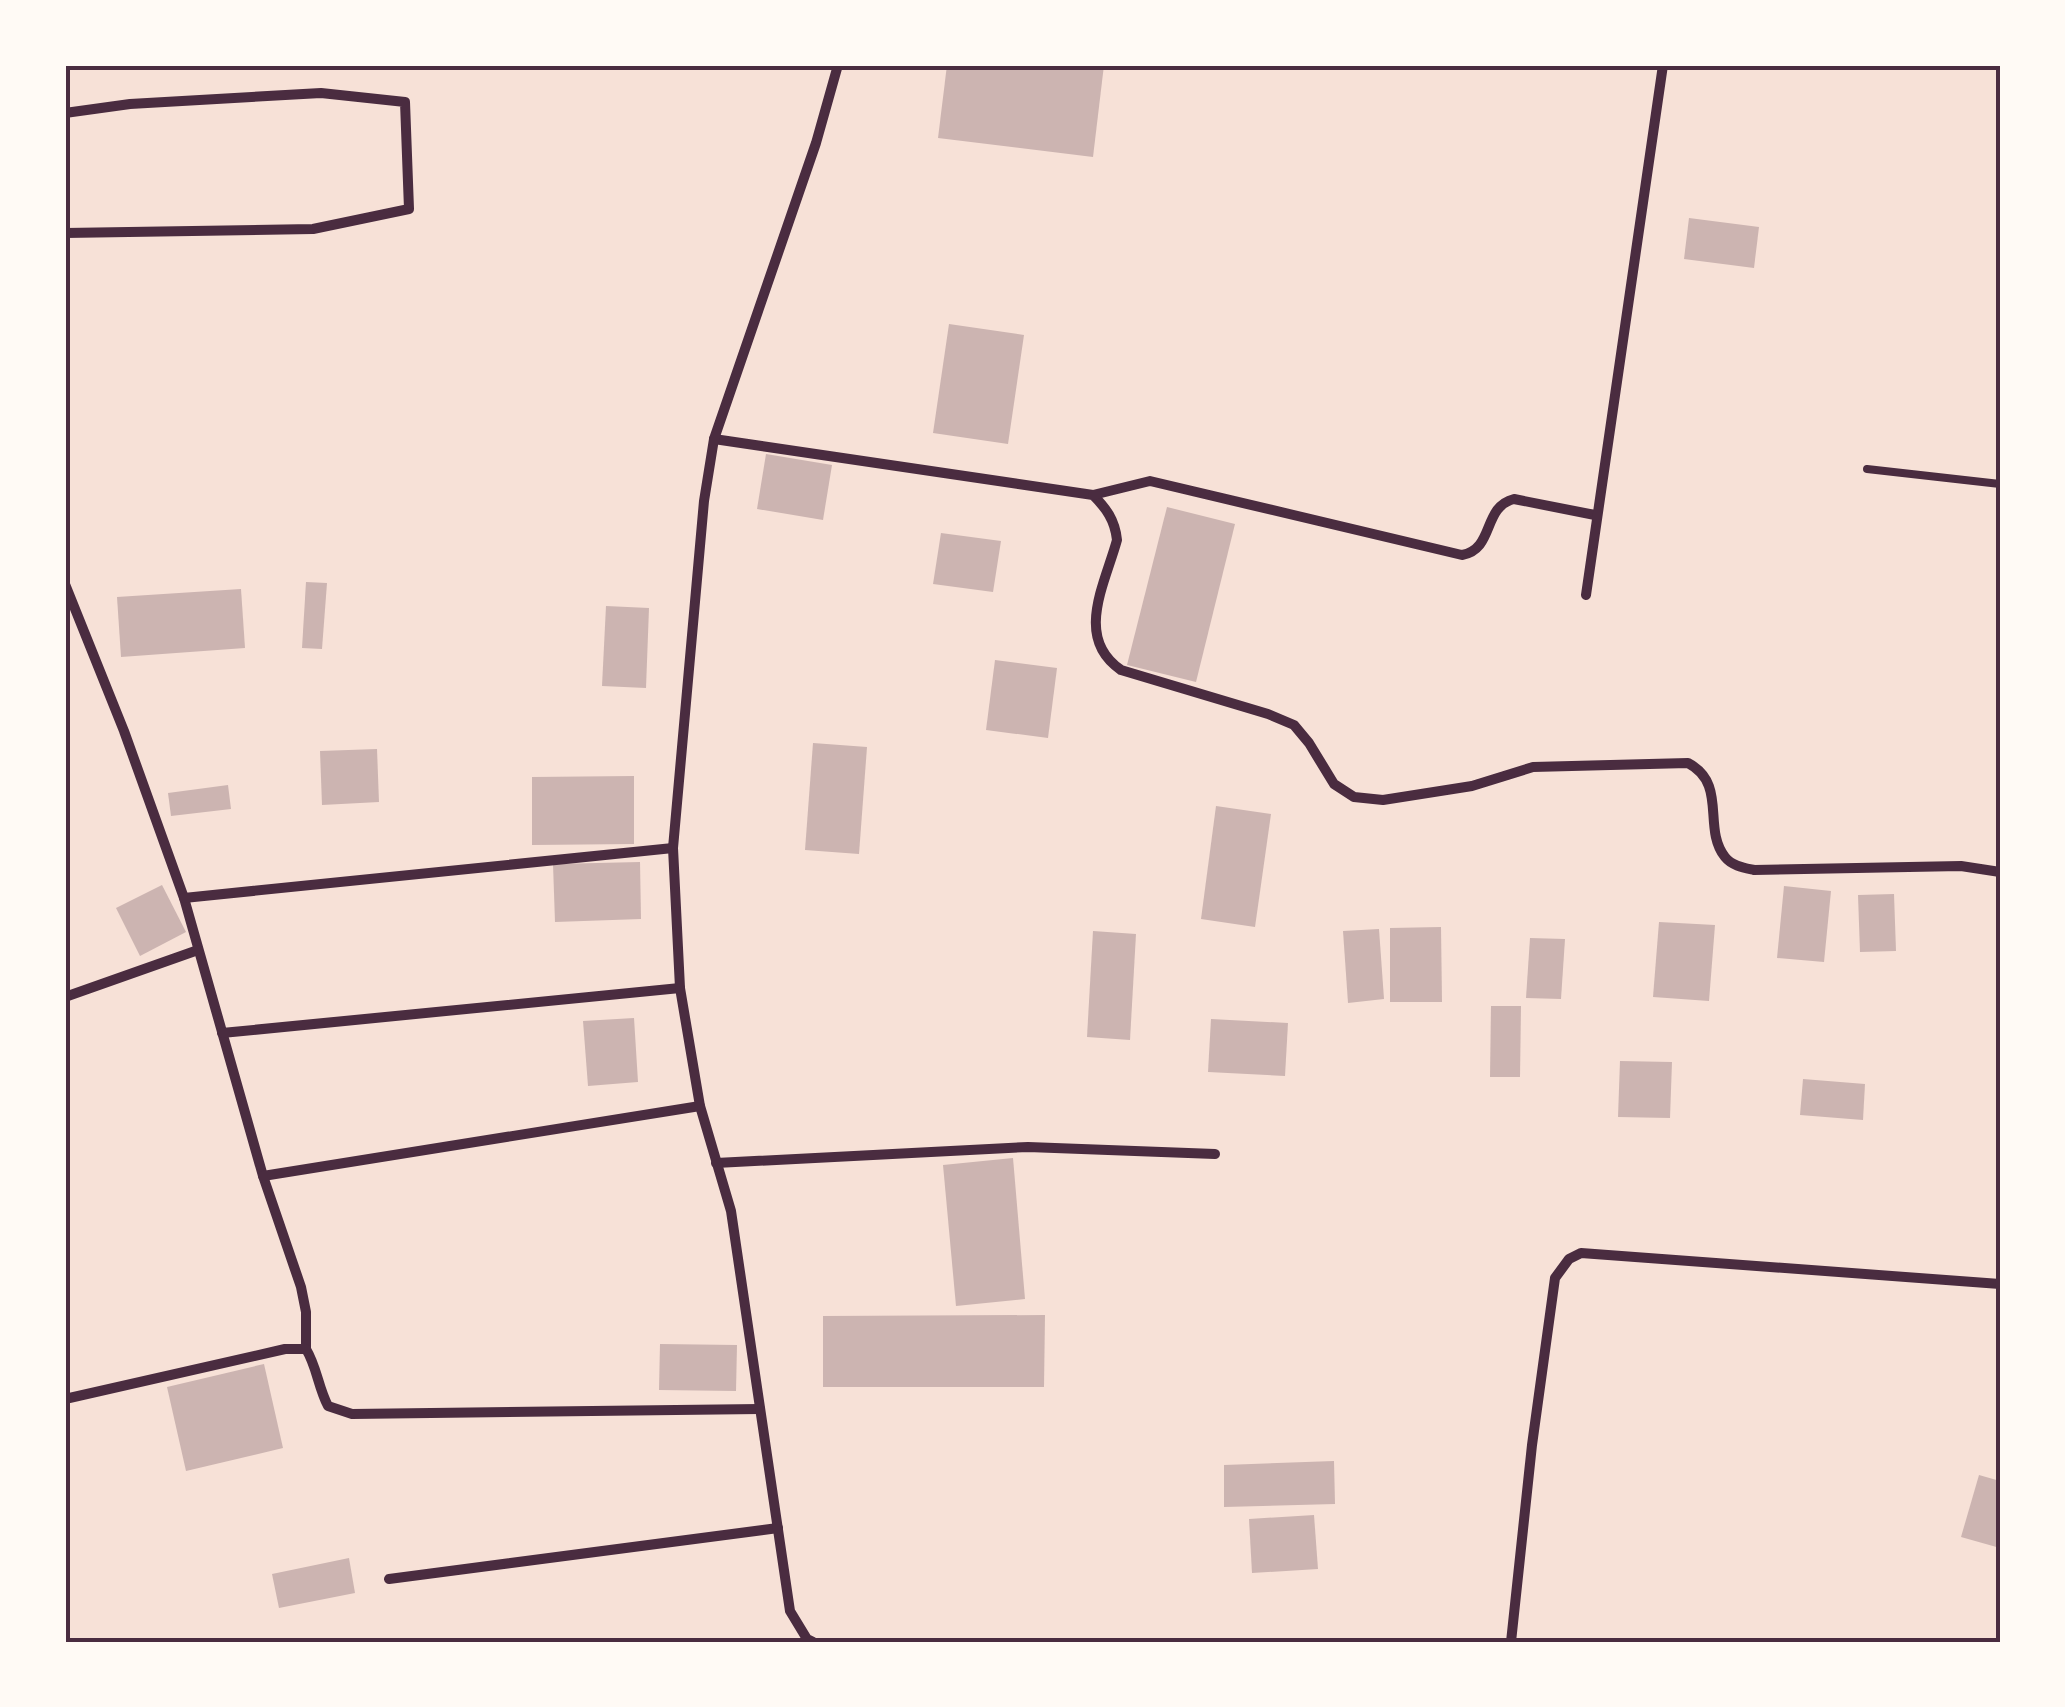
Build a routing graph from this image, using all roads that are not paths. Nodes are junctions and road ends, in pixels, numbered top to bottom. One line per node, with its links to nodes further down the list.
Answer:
1 (838, 65): 5 (street)
2 (1664, 65): 9 (street)
3 (65, 113): 4 (street)
4 (65, 234)
5 (714, 438): 8 (street); 12 (street)
6 (1866, 469): 7 (lane)
7 (2000, 484)
8 (1093, 495): 9 (street); 13 (street)
9 (1595, 515): 11 (street)
10 (65, 584): 14 (street)
11 (1586, 595)
12 (673, 848): 14 (street); 16 (street)
13 (2000, 872)
14 (184, 898): 15 (street)
15 (198, 950): 17 (street); 18 (street)
16 (680, 988): 18 (street); 19 (street)
17 (65, 997)
18 (222, 1034): 22 (street)
19 (700, 1106): 21 (street); 22 (street)
20 (1215, 1154): 21 (street)
21 (716, 1163): 26 (street)
22 (263, 1176): 24 (street)
23 (2000, 1284): 30 (street)
24 (306, 1349): 25 (street); 26 (street)
25 (65, 1398)
26 (760, 1408): 27 (street)
27 (778, 1528): 28 (street); 29 (street)
28 (388, 1579)
29 (805, 1641)
30 (1511, 1642)

